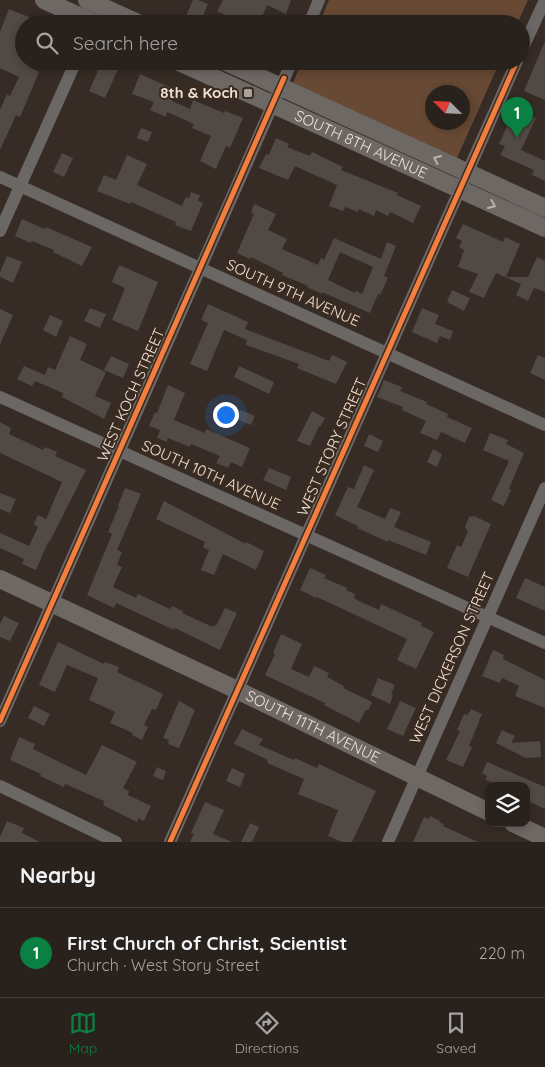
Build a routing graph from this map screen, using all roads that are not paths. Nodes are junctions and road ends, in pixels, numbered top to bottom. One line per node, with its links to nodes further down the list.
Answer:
1 (44, 0): 5 (street)
2 (319, 0): 8 (street)
3 (97, 2): 6 (street); 7 (street)
4 (544, 3): 9 (street)
5 (77, 15)
6 (95, 15)
7 (122, 15)
8 (313, 15)
9 (530, 33)
10 (72, 70): 19 (street)
11 (197, 70): 16 (street, SOUTH 8TH AVENUE)
12 (245, 70): 15 (street, SOUTH 8TH AVENUE)
13 (288, 70): 15 (street, WEST KOCH STREET)
14 (513, 70): 17 (street, WEST STORY STREET)
15 (281, 86): 16 (street, WEST KOCH STREET); 17 (street, SOUTH 8TH AVENUE, one-way to 15)
16 (273, 104): 20 (street, SOUTH 8TH AVENUE); 24 (street, WEST KOCH STREET)
17 (467, 173): 20 (street, WEST STORY STREET); 21 (street, SOUTH 8TH AVENUE)
18 (0, 177): 19 (street, SOUTH 9TH AVENUE)
19 (20, 186): 23 (street); 24 (street, SOUTH 9TH AVENUE)
20 (460, 190): 22 (street, SOUTH 8TH AVENUE, one-way to 22); 25 (street, WEST STORY STREET)
21 (545, 208)
22 (545, 228)
23 (0, 231)
24 (200, 269): 25 (street, SOUTH 9TH AVENUE); 28 (street, WEST KOCH STREET)
25 (387, 353): 27 (street, SOUTH 9TH AVENUE); 30 (street, WEST STORY STREET)
26 (0, 397): 28 (street, SOUTH 10TH AVENUE)
27 (545, 425)
28 (119, 451): 30 (street, SOUTH 10TH AVENUE); 32 (street, WEST KOCH STREET)
29 (545, 488): 33 (street, WEST DICKERSON STREET)
30 (306, 536): 33 (street, SOUTH 10TH AVENUE); 35 (street, WEST STORY STREET)
31 (0, 579): 32 (street, SOUTH 11TH AVENUE)
32 (52, 604): 35 (street, SOUTH 11TH AVENUE); 36 (street, WEST KOCH STREET)
33 (487, 618): 34 (street, SOUTH 10TH AVENUE); 37 (street, WEST DICKERSON STREET)
34 (545, 643)
35 (237, 690): 37 (street, SOUTH 11TH AVENUE); 43 (street, WEST STORY STREET)
36 (0, 721)
37 (416, 777): 39 (street, SOUTH 11TH AVENUE); 44 (street, WEST DICKERSON STREET)
38 (0, 786): 42 (street)
39 (485, 810)
40 (522, 827): 41 (street)
41 (545, 838)
42 (116, 842)
43 (170, 842)
44 (388, 842)

